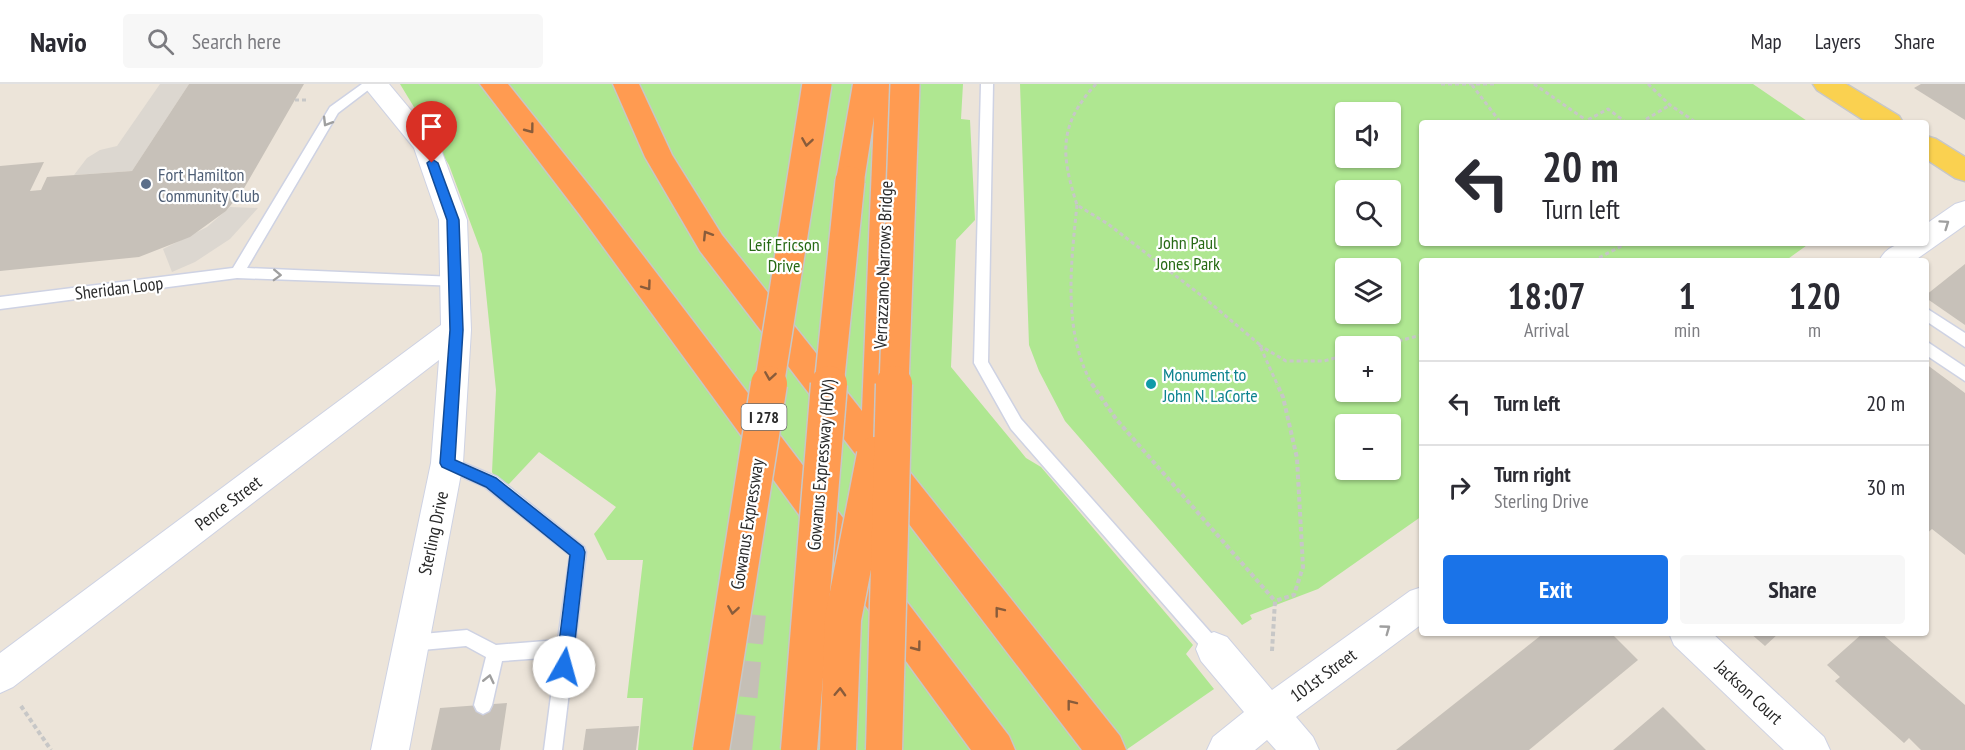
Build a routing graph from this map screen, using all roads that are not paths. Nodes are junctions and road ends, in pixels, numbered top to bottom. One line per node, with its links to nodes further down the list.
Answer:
1 (370, 84): 21 (lane, one-way to 21)
2 (375, 84): 22 (street, Sterling Drive)
3 (493, 84): 40 (highway, one-way to 40)
4 (626, 84): 47 (highway, one-way to 4)
5 (817, 84): 43 (highway, Gowanus Expressway / I 278, one-way to 43, bridge)
6 (850, 84): 16 (highway)
7 (859, 84): 16 (highway, Verrazzano-Narrows Bridge)
8 (866, 84): 16 (highway)
9 (889, 84): 29 (highway, Verrazzano-Narrows Bridge)
10 (905, 84): 46 (highway, bridge)
11 (987, 84): 35 (lane)
12 (1826, 84): 13 (main road)
13 (1884, 120)
14 (1929, 148): 15 (main road)
15 (1965, 171)
16 (850, 181): 44 (highway, Gowanus Expressway (HOV), bridge)
17 (1965, 211): 18 (street, one-way to 17)
18 (1929, 236)
19 (1915, 246): 20 (street)
20 (1897, 258)
21 (237, 273): 22 (lane, Sheridan Loop, one-way to 22); 23 (lane, Sheridan Loop)
22 (455, 282): 25 (street, Sterling Drive)
23 (0, 303)
24 (1929, 316): 26 (lane)
25 (456, 330): 30 (street, Sterling Drive); 37 (street, Pence Street)
26 (1965, 341)
27 (1929, 349): 28 (lane)
28 (1965, 375)
29 (877, 447): 45 (highway, one-way to 29, bridge); 46 (highway, bridge)
30 (447, 463): 33 (street, Sterling Drive); 34 (lane)
31 (1419, 605): 39 (street, 101st Street, one-way to 31)
32 (1690, 636): 50 (street, Jackson Court)
33 (410, 643): 36 (lane); 41 (street, Sterling Drive)
34 (567, 648): 36 (lane); 42 (lane)
35 (1214, 648): 39 (street)
36 (495, 652): 38 (lane, one-way to 36)
37 (7, 687)
38 (483, 705)
39 (1271, 713): 48 (street, 101st Street); 49 (street)
40 (986, 738)
41 (390, 750)
42 (553, 750)
43 (711, 750)
44 (799, 750)
45 (838, 750)
46 (886, 750)
47 (1106, 750)
48 (1226, 750)
49 (1300, 750)
50 (1811, 750)

